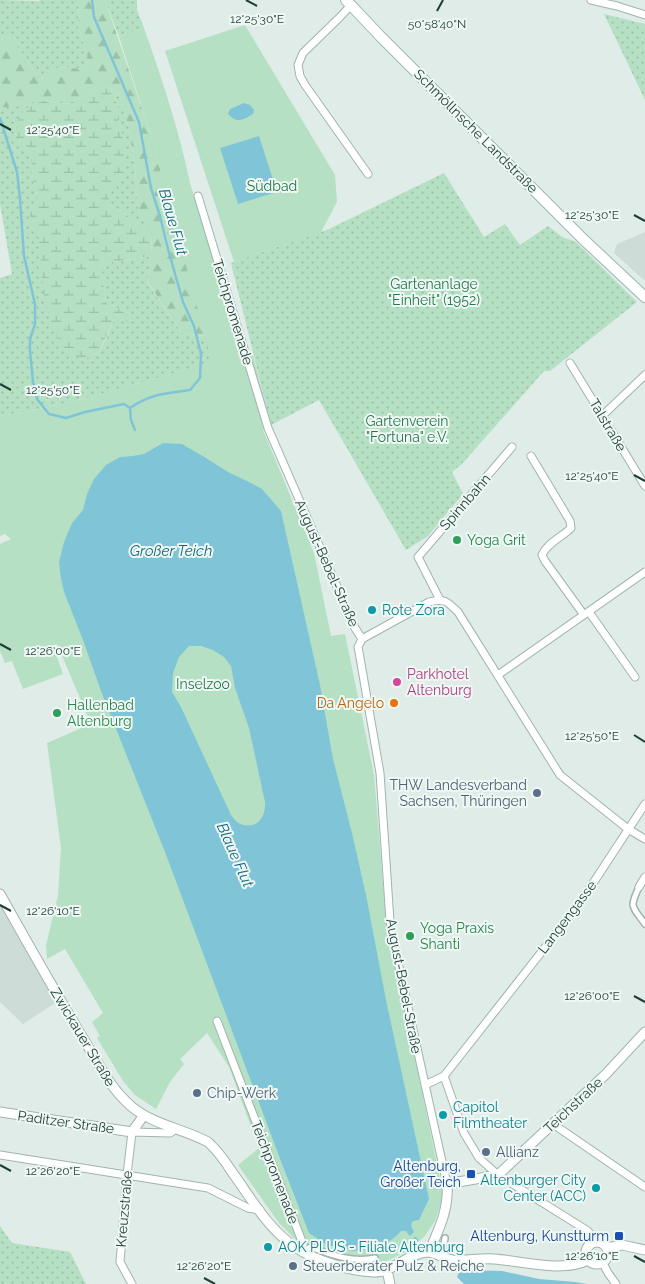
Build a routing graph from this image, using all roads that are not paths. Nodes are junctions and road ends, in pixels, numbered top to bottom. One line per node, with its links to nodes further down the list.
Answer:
1 (591, 0): 3 (street)
2 (348, 2): 4 (street, Schmöllnsche Landstraße); 6 (main road, Schmöllnsche Landstraße)
3 (645, 15)
4 (368, 174)
5 (198, 196): 10 (street, Teichpromenade)
6 (645, 298)
7 (570, 363): 9 (street, Talstraße)
8 (645, 375): 9 (street)
9 (602, 416): 13 (street, Talstraße)
10 (268, 428): 17 (street, August-Bebel-Straße)
11 (512, 447): 15 (street, Spinnbahn)
12 (531, 456): 16 (street)
13 (645, 486)
14 (645, 572): 16 (street)
15 (440, 600): 17 (street); 18 (street)
16 (586, 614): 18 (street); 19 (street)
17 (362, 639): 30 (street, August-Bebel-Straße)
18 (498, 675): 21 (street)
19 (635, 677)
20 (645, 804): 21 (street, Langengasse)
21 (628, 830): 22 (street); 29 (street, Langengasse)
22 (645, 839)
23 (645, 877): 24 (street)
24 (639, 887): 26 (street)
25 (0, 894): 32 (street, Zwickauer Straße)
26 (645, 924)
27 (217, 1021): 46 (street, Teichpromenade)
28 (645, 1032): 33 (street, Teichstraße)
29 (444, 1076): 30 (street); 38 (street)
30 (425, 1085): 39 (street, August-Bebel-Straße)
31 (0, 1112): 35 (street, Paditzer Straße)
32 (144, 1115): 34 (street, Zwickauer Straße); 35 (street, Paditzer Straße)
33 (553, 1124): 38 (street, Teichstraße); 40 (street)
34 (176, 1129): 35 (street, Paditzer Straße); 41 (street, Zwickauer Straße)
35 (132, 1132): 37 (street, Kreuzstraße)
36 (0, 1155): 37 (street)
37 (127, 1175): 41 (street); 53 (street, Kreuzstraße)
38 (498, 1175): 39 (street); 43 (street)
39 (447, 1184): 47 (street)
40 (645, 1187)
41 (260, 1210): 46 (street, Zwickauer Straße)
42 (445, 1238): 48 (street)
43 (594, 1242): 44 (street); 50 (street)
44 (607, 1248): 45 (street); 51 (street)
45 (643, 1249)
46 (302, 1252): 49 (street); 52 (street, Zwickauer Straße)
47 (430, 1252): 48 (street); 52 (street)
48 (442, 1256): 50 (street)
49 (376, 1258)
50 (588, 1260): 51 (street)
51 (603, 1263): 55 (street)
52 (387, 1270): 54 (street)
53 (132, 1284)
54 (390, 1284)
55 (616, 1284)

